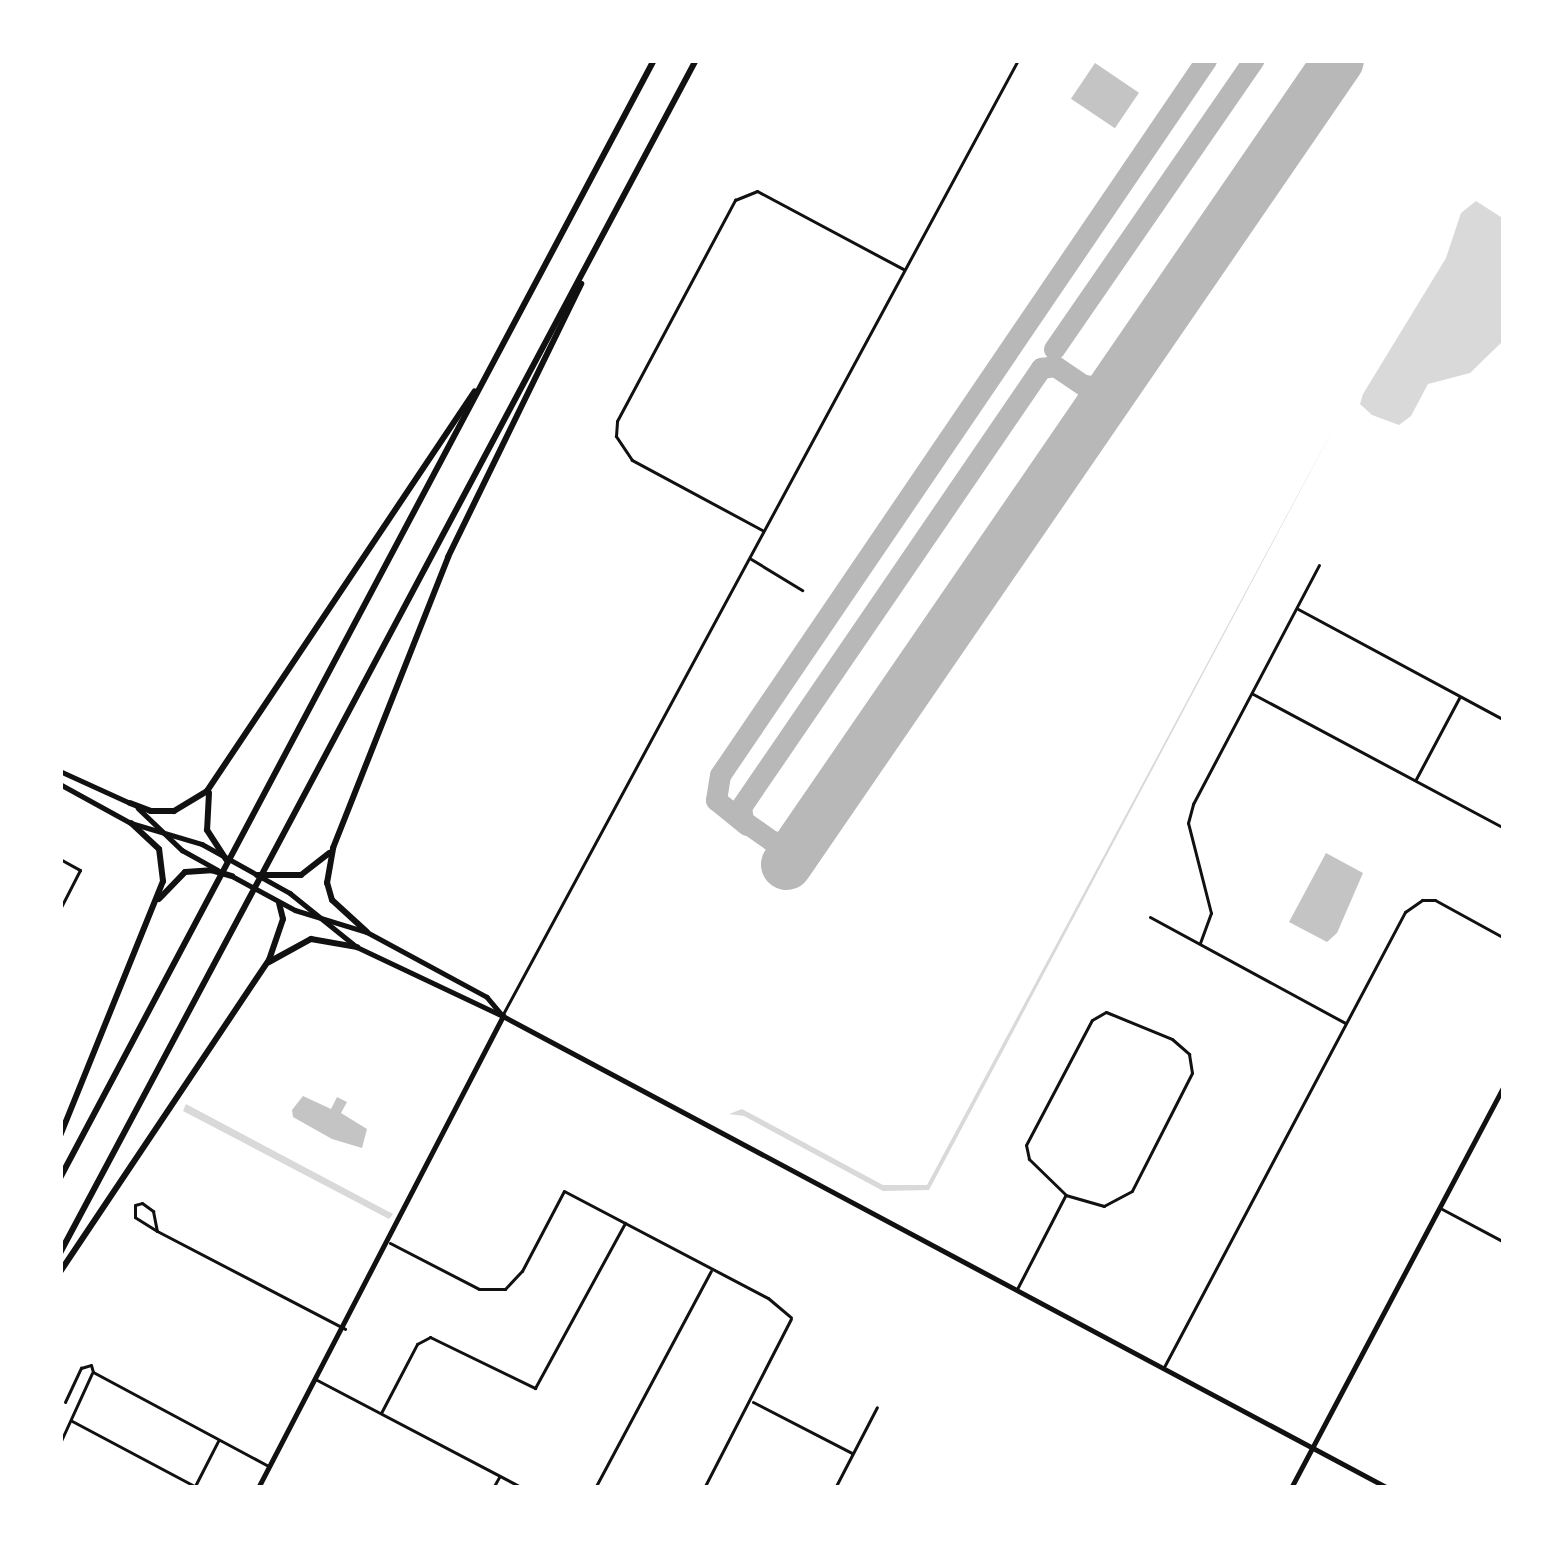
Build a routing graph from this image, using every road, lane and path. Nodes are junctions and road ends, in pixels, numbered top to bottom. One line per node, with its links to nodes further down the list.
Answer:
1 (654, 60): 6 (highway)
2 (696, 60): 4 (highway)
3 (1018, 60): 5 (street)
4 (610, 221): 23 (highway); 50 (highway)
5 (905, 270): 7 (street); 7 (street)
6 (500, 353): 18 (highway); 43 (highway)
7 (763, 531): 8 (street)
8 (749, 558): 10 (street); 38 (street)
9 (1319, 565): 11 (street)
10 (802, 590)
11 (1296, 608): 12 (street); 13 (street)
12 (1251, 693): 16 (street); 35 (street)
13 (1460, 696): 14 (street); 16 (street)
14 (1504, 720)
15 (60, 771): 19 (main road)
16 (1415, 781): 21 (street)
17 (60, 784): 20 (main road)
18 (212, 784): 19 (highway); 25 (highway)
19 (130, 802): 22 (main road)
20 (130, 823): 22 (main road); 30 (highway)
21 (1504, 828)
22 (164, 832): 25 (main road); 27 (main road)
23 (337, 840): 26 (highway); 33 (highway)
24 (60, 859): 29 (street)
25 (226, 859): 26 (main road)
26 (257, 875): 31 (main road)
27 (232, 876): 28 (main road); 30 (highway)
28 (279, 903): 31 (main road); 37 (highway)
29 (60, 909)
30 (149, 916): 42 (highway)
31 (320, 917): 33 (main road); 36 (main road)
32 (1150, 917): 35 (street)
33 (367, 932): 38 (main road)
34 (1504, 938): 39 (street)
35 (1201, 944): 39 (street)
36 (357, 947): 37 (highway); 38 (main road)
37 (263, 969): 52 (highway)
38 (502, 1016): 49 (main road); 53 (main road)
39 (1346, 1024): 58 (street)
40 (1504, 1086): 41 (main road)
41 (1502, 1095): 45 (main road)
42 (60, 1136)
43 (60, 1178)
44 (1066, 1195): 44 (street); 53 (street)
45 (1440, 1208): 48 (street); 68 (main road)
46 (625, 1223): 49 (street); 51 (street); 64 (street)
47 (157, 1231): 47 (street); 56 (street)
48 (1504, 1242)
49 (390, 1243): 56 (main road)
50 (60, 1253)
51 (712, 1269): 55 (street); 76 (street)
52 (60, 1272)
53 (1017, 1290): 58 (main road)
54 (801, 1313): 55 (street)
55 (791, 1317): 60 (street)
56 (345, 1329): 59 (main road)
57 (92, 1368): 61 (street); 62 (street); 66 (street)
58 (1163, 1368): 68 (main road)
59 (316, 1380): 64 (street); 70 (main road)
60 (751, 1400): 69 (street); 77 (street)
61 (62, 1401): 62 (street)
62 (74, 1407): 65 (street)
63 (878, 1407): 69 (street)
64 (381, 1413): 71 (street)
65 (72, 1421): 67 (street); 72 (street)
66 (219, 1439): 70 (street); 72 (street)
67 (60, 1443)
68 (1312, 1447): 79 (main road); 80 (main road)
69 (852, 1453): 78 (street)
70 (269, 1467): 73 (main road)
71 (500, 1476): 74 (street); 75 (street)
72 (194, 1487)
73 (258, 1488)
74 (494, 1488)
75 (523, 1488)
76 (595, 1488)
77 (704, 1488)
78 (835, 1488)
79 (1291, 1488)
80 (1388, 1488)

